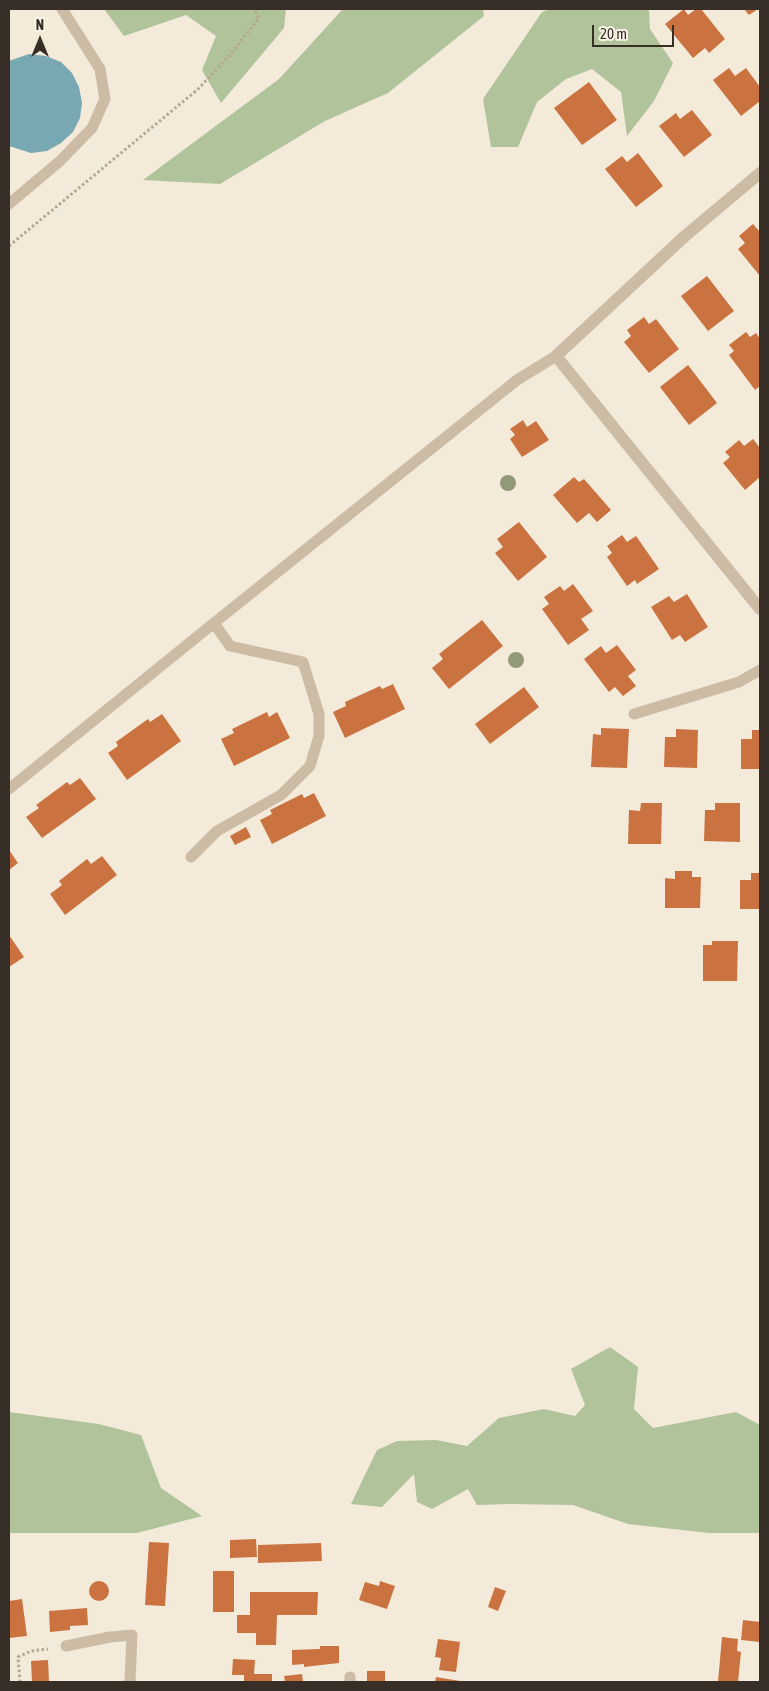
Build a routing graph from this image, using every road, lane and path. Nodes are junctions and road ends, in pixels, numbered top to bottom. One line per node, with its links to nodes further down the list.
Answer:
1 (62, 9): 4 (lane)
2 (254, 9): 5 (path)
3 (760, 173): 6 (street)
4 (9, 204)
5 (9, 246)
6 (556, 356): 7 (street); 8 (lane)
7 (760, 609)
8 (214, 623): 11 (lane); 12 (lane)
9 (760, 670): 10 (lane)
10 (634, 714)
11 (9, 789)
12 (191, 857)
13 (66, 1646): 14 (path); 15 (lane)
14 (20, 1682)
15 (130, 1682)

